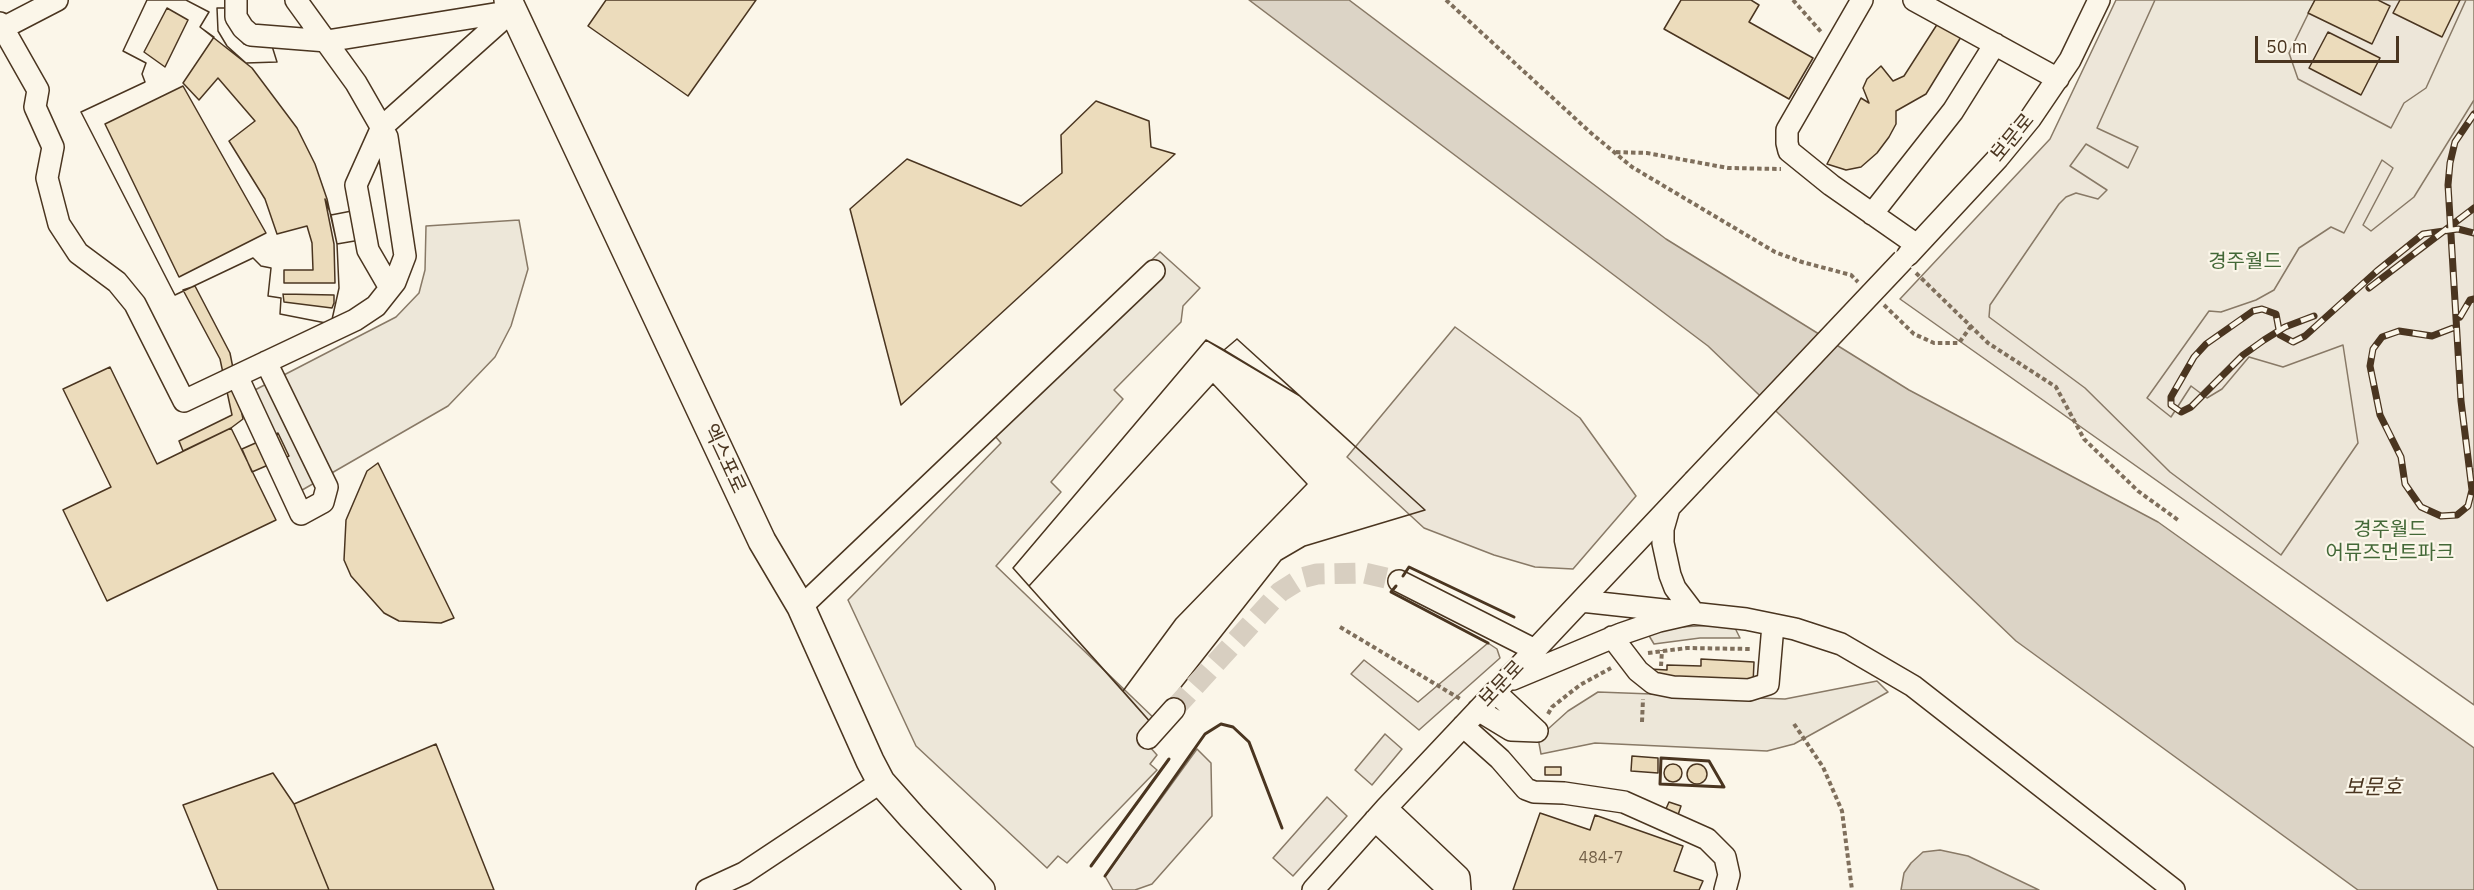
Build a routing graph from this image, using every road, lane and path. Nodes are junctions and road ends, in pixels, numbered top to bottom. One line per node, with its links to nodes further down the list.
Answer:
1 (57, 0): 11 (street)
2 (236, 0): 13 (street)
3 (296, 0): 13 (street)
4 (1446, 0): 18 (path)
5 (1793, 0): 15 (path)
6 (1843, 0): 12 (street)
7 (1862, 0): 12 (street)
8 (1914, 0): 14 (street)
9 (2099, 0): 16 (street, 보문로)
10 (511, 5): 13 (street); 17 (street); 33 (main road, 엑스포로)
11 (1, 26): 28 (street)
12 (1846, 28): 15 (street)
13 (327, 41): 17 (street)
14 (1995, 44): 16 (street); 20 (street)
15 (1835, 47): 19 (street)
16 (2058, 79): 21 (street, 보문로)
17 (382, 127): 24 (street); 24 (street)
18 (1615, 152): 19 (path); 23 (path)
19 (1801, 161): 20 (street)
20 (1872, 214): 21 (street)
21 (1910, 252): 26 (path); 29 (street, 보문로, bridge)
22 (1155, 271): 33 (street)
23 (1860, 283)
24 (390, 288): 27 (street)
25 (1877, 299): 26 (path)
26 (1971, 327): 30 (path)
27 (266, 362): 28 (street); 28 (street)
28 (237, 376)
29 (1670, 507): 32 (street, 보문로); 34 (street)
30 (2178, 520)
31 (1399, 580): 38 (street)
32 (1581, 601): 34 (street); 38 (street, 보문로)
33 (801, 607): 49 (main road, 엑스포로)
34 (1694, 613): 35 (street); 37 (street)
35 (1773, 625): 37 (street); 57 (street)
36 (1340, 627): 44 (path)
37 (1612, 637): 41 (street)
38 (1534, 650): 41 (street, 보문로)
39 (1662, 650): 40 (path)
40 (1661, 670)
41 (1499, 688): 44 (street, 보문로); 44 (street)
42 (1643, 700): 45 (path)
43 (1174, 709): 48 (street)
44 (1478, 710): 47 (street, 보문로)
45 (1642, 722)
46 (1794, 724): 56 (path)
47 (1463, 726): 50 (street, 보문로); 55 (street)
48 (1148, 738)
49 (881, 782): 51 (street); 52 (main road, 엑스포로)
50 (1380, 814): 53 (street, 보문로); 54 (street)
51 (707, 890)
52 (981, 890)
53 (1313, 890)
54 (1459, 890)
55 (1725, 890)
56 (1852, 890)
57 (2174, 890)

